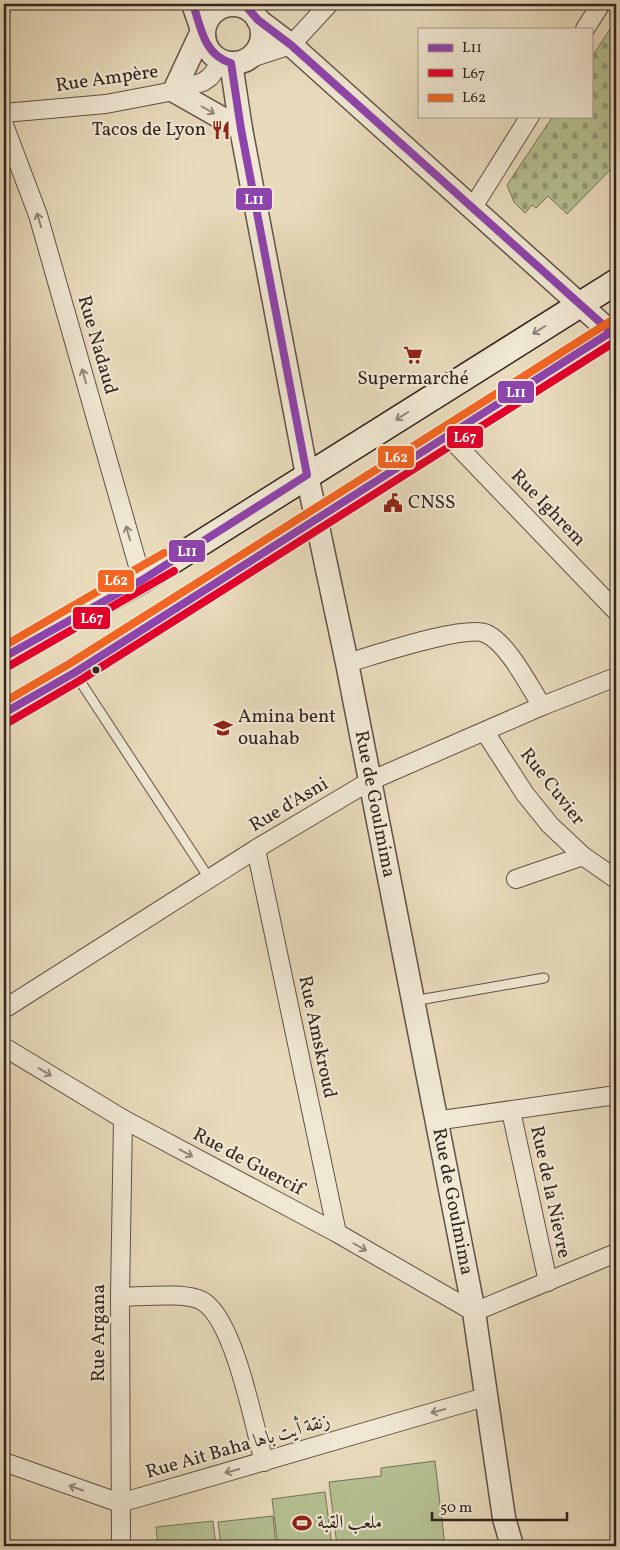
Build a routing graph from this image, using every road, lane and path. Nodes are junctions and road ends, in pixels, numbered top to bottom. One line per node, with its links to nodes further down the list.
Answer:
1 (193, 4): 7 (street, Rue de Goulmima)
2 (329, 4): 6 (street)
3 (601, 4): 5 (street)
4 (251, 12): 6 (street); 7 (street); 7 (street)
5 (586, 28)
6 (291, 45): 7 (street, Rue Ampère); 13 (street)
7 (219, 54): 8 (street); 8 (street, Rue Ampère); 12 (street, Rue de Goulmima)
8 (174, 91): 9 (street, Rue Ampère); 12 (street, one-way to 12)
9 (4, 113)
10 (529, 118): 13 (street)
11 (4, 125): 20 (street, Rue Nadaud, one-way to 11)
12 (241, 129): 18 (street, Rue de Goulmima)
13 (472, 207): 15 (street)
14 (616, 282): 15 (main road)
15 (581, 304): 16 (street); 18 (main road, one-way to 18)
16 (614, 333): 17 (main road)
17 (447, 435): 19 (main road); 21 (street, Rue Ighrem)
18 (308, 475): 19 (street, Rue de Goulmima); 20 (main road)
19 (316, 520): 25 (street, Rue de Goulmima); 26 (main road)
20 (142, 580): 23 (main road)
21 (616, 611)
22 (4, 638): 23 (main road)
23 (28, 643): 24 (main road)
24 (4, 657)
25 (347, 663): 28 (street); 31 (street, Rue de Goulmima)
26 (74, 672): 29 (main road); 34 (lane)
27 (616, 677): 28 (street, Rue d'Asni)
28 (542, 706): 30 (street, Rue d'Asni)
29 (4, 713)
30 (485, 732): 31 (street, Rue d'Asni); 33 (street, Rue Cuvier)
31 (370, 781): 32 (street, Rue d'Asni); 38 (street, Rue de Goulmima)
32 (256, 849): 34 (street, Rue d'Asni); 45 (street, Rue Amskroud)
33 (583, 856): 35 (street, Rue Cuvier); 36 (street)
34 (210, 878): 39 (street, Rue d'Asni)
35 (616, 878)
36 (516, 880)
37 (544, 978): 38 (lane)
38 (413, 1001): 44 (street, Rue de Goulmima)
39 (4, 1009)
40 (4, 1047): 43 (street, Rue de Guercif, one-way to 43)
41 (616, 1095): 42 (street)
42 (511, 1110): 44 (street); 47 (street, Rue de la Nievre)
43 (123, 1119): 45 (street, Rue de Guercif, one-way to 45); 48 (street, Rue Argana)
44 (436, 1121): 49 (street, Rue de Goulmima)
45 (337, 1233): 49 (street, Rue de Guercif, one-way to 49)
46 (616, 1253): 47 (street)
47 (548, 1282): 49 (street)
48 (120, 1297): 52 (street); 53 (street, Rue Argana)
49 (474, 1312): 50 (street, Rue de Goulmima)
50 (485, 1397): 52 (street, Rue Ait Baha زنقة أيت باها, one-way to 52); 55 (street, Rue de Goulmima)
51 (4, 1462): 53 (street, one-way to 51)
52 (264, 1462): 53 (street, Rue Ait Baha زنقة أيت باها, one-way to 53)
53 (120, 1503): 54 (street, Rue Argana)
54 (121, 1546)
55 (512, 1546)

